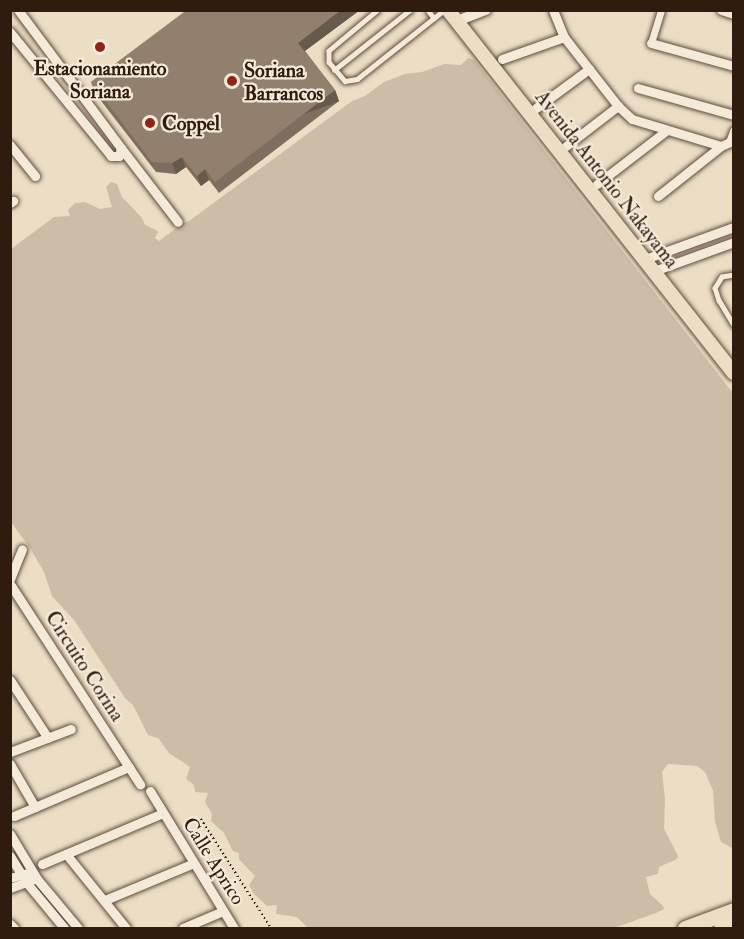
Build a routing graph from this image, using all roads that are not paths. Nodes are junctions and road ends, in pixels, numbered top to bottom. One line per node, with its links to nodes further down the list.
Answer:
1 (18, 10): 28 (street)
2 (378, 10): 18 (lane)
3 (410, 10): 18 (lane)
4 (428, 10): 11 (lane)
5 (486, 10): 9 (street)
6 (553, 10): 12 (street)
7 (661, 10): 14 (street)
8 (721, 10): 10 (street)
9 (450, 14): 11 (lane); 35 (main road, Avenida Antonio Nakayama)
10 (734, 14)
11 (434, 18): 18 (lane)
12 (564, 37): 15 (street); 17 (street)
13 (12, 39): 28 (street)
14 (651, 43): 16 (street)
15 (502, 59)
16 (734, 66)
17 (589, 69): 20 (street); 21 (street)
18 (334, 70)
19 (638, 88): 22 (street)
20 (618, 106): 23 (street); 27 (street)
21 (536, 108)
22 (734, 115)
23 (667, 130): 25 (street); 30 (street)
24 (734, 130): 25 (street)
25 (726, 144): 31 (street)
26 (10, 145): 29 (street)
27 (566, 146)
28 (121, 148): 32 (street)
29 (35, 176)
30 (597, 184)
31 (658, 196)
32 (178, 222)
33 (734, 227): 35 (street)
34 (734, 242): 36 (street)
35 (645, 259): 36 (main road, Avenida Antonio Nakayama)
36 (654, 271): 39 (main road, Avenida Antonio Nakayama)
37 (734, 275): 38 (lane)
38 (734, 325)
39 (734, 373)
40 (22, 549): 41 (street)
41 (10, 579)
42 (10, 585): 48 (street, Circuito Corina)
43 (10, 680): 45 (street)
44 (72, 729): 45 (street)
45 (48, 738): 46 (street)
46 (10, 752)
47 (10, 764): 51 (street)
48 (129, 767): 49 (street, Circuito Corina); 51 (street)
49 (140, 784)
50 (150, 791): 52 (street, Calle Aprico)
51 (35, 807): 53 (street)
52 (163, 813): 55 (street, Calle Aprico); 57 (street, Calle Aprico)
53 (14, 816)
54 (10, 834): 59 (street)
55 (66, 854): 58 (street, Calle Aprico); 63 (street)
56 (10, 856): 61 (street)
57 (194, 863): 63 (street); 65 (street, Calle Aprico)
58 (42, 864)
59 (34, 875): 61 (street); 70 (street)
60 (10, 878): 61 (street)
61 (24, 878): 62 (street); 69 (street)
62 (10, 888)
63 (105, 900): 71 (street)
64 (734, 910): 74 (highway)
65 (224, 911): 72 (street); 73 (street, Calle Aprico)
66 (734, 923): 75 (highway)
67 (10, 924): 68 (street)
68 (14, 928)
69 (64, 928)
70 (78, 928)
71 (126, 928)
72 (183, 928)
73 (234, 928)
74 (685, 928)
75 (721, 928)

